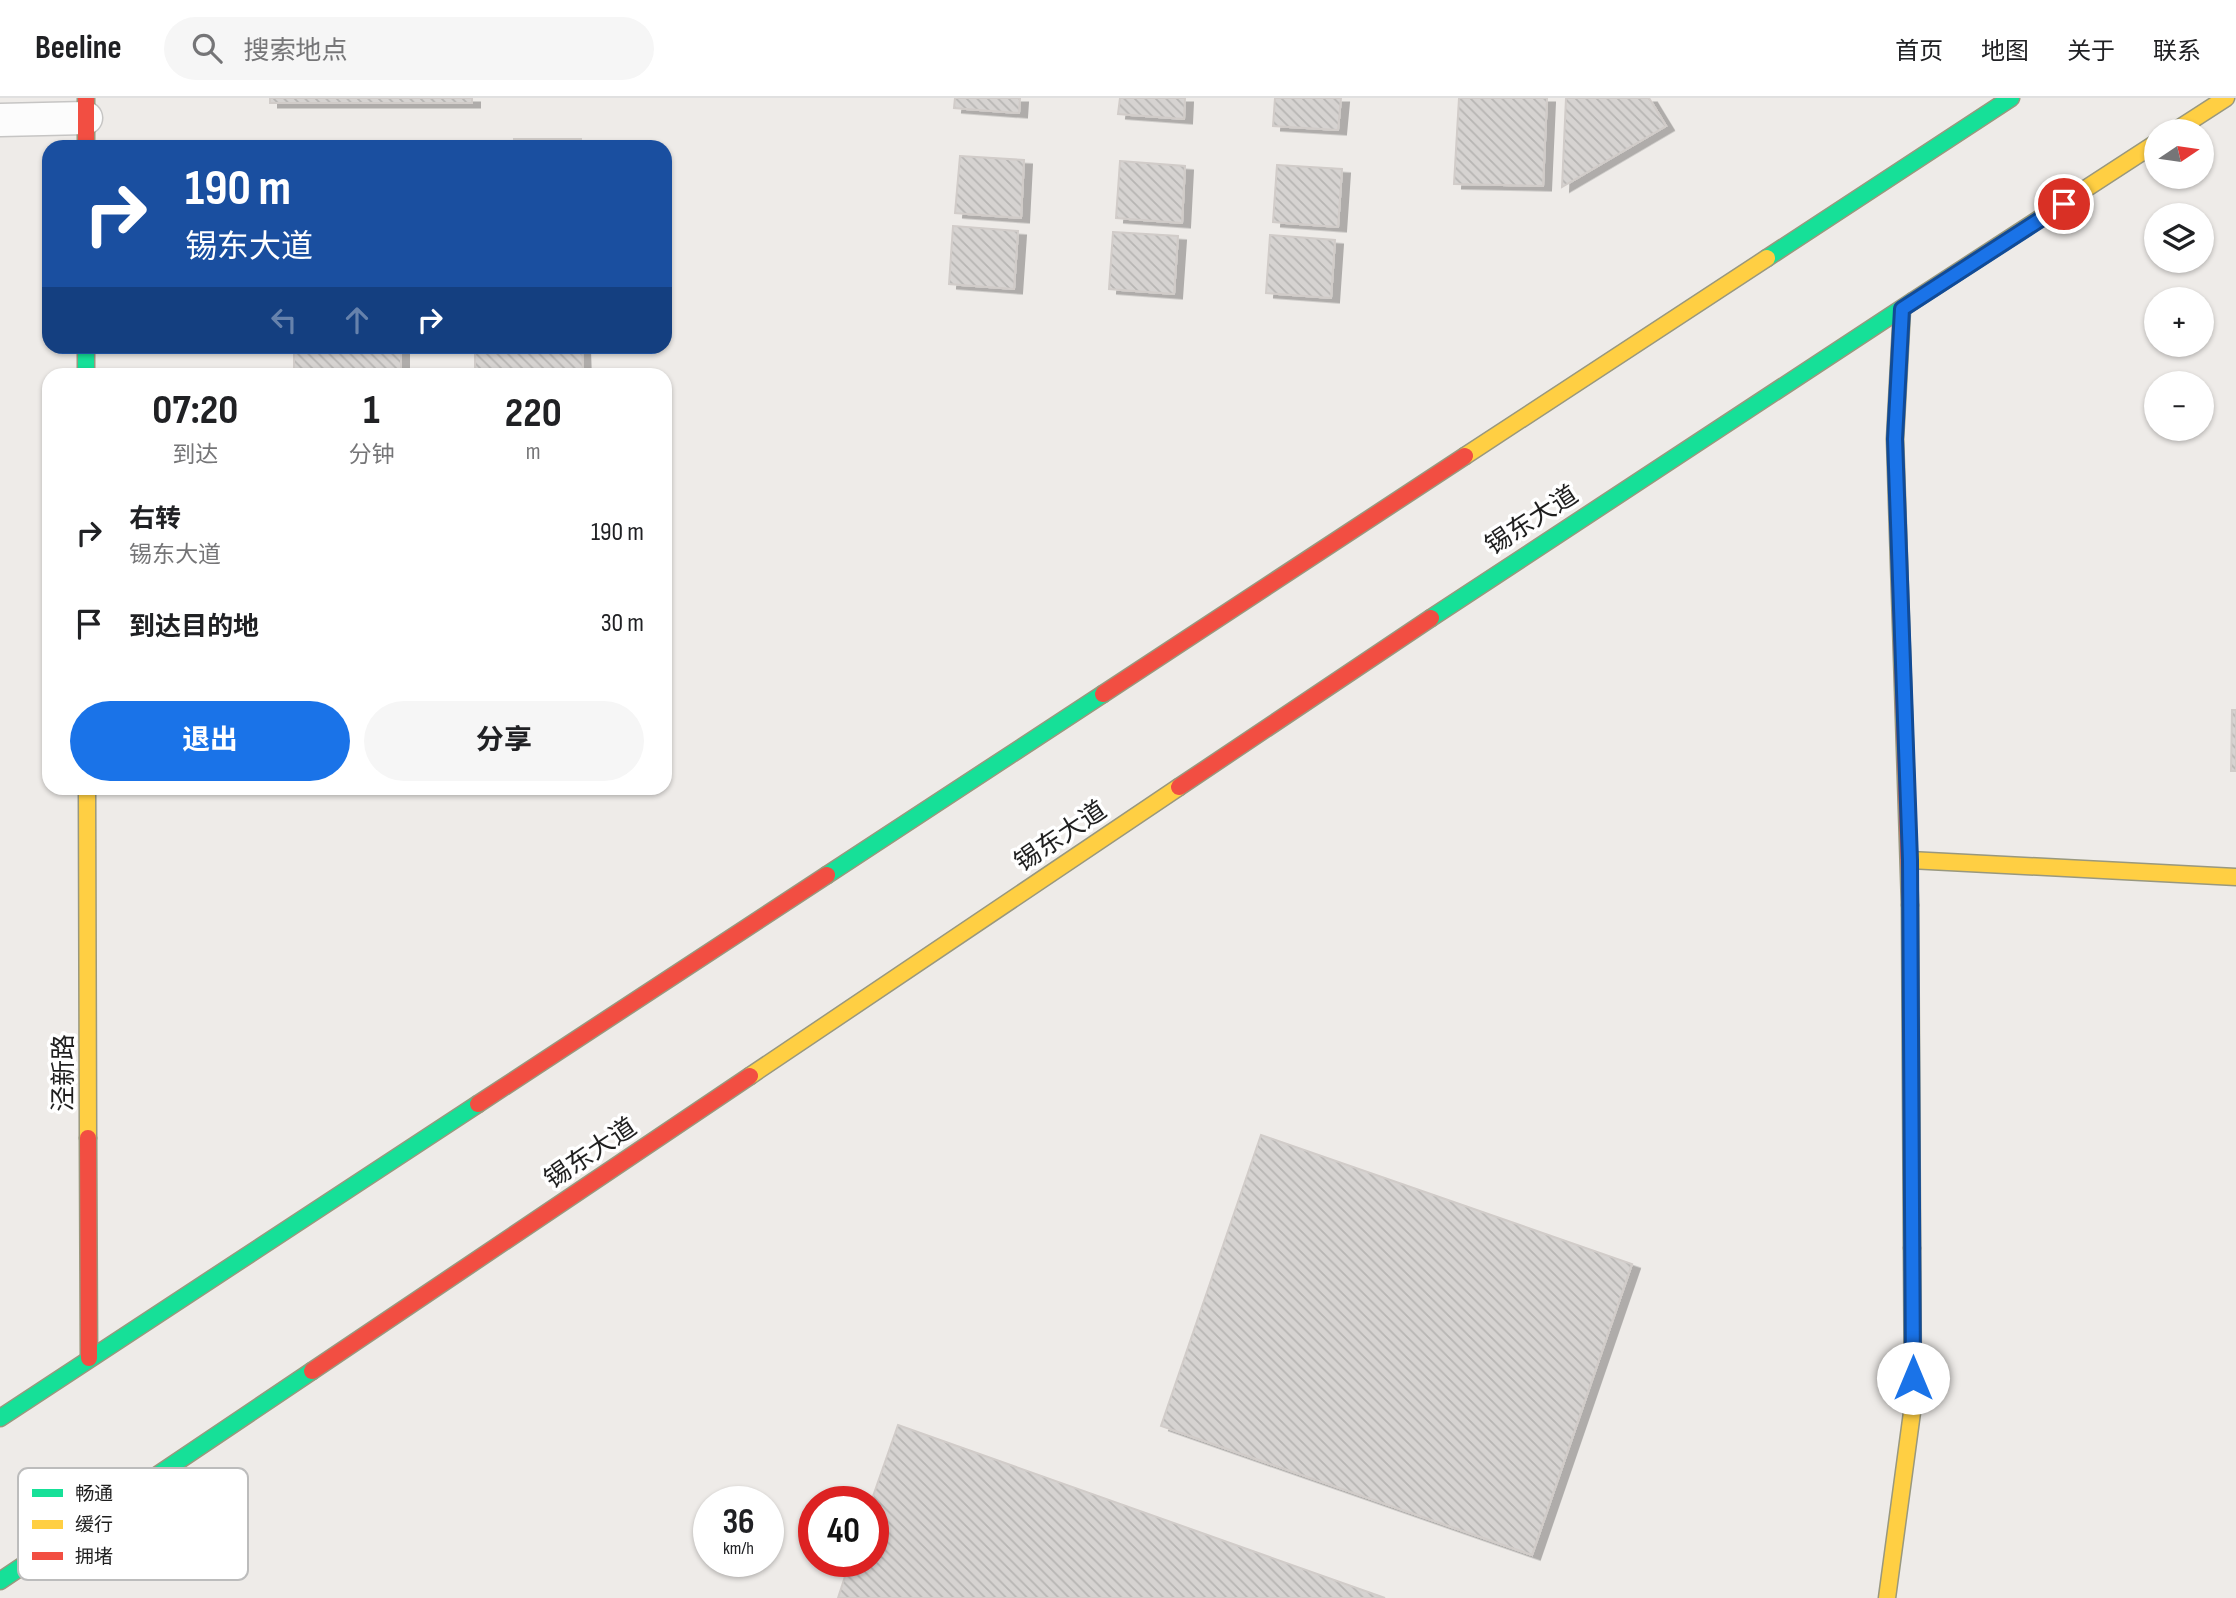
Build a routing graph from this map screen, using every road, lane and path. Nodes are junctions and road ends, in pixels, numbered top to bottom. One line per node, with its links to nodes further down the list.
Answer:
1 (2011, 98): 11 (main road)
2 (2226, 98): 3 (main road)
3 (2194, 119)
4 (0, 120): 5 (street)
5 (86, 121)
6 (2144, 151): 7 (main road, 锡东大道)
7 (1902, 309): 9 (main road); 13 (main road, 锡东大道)
8 (88, 795): 11 (main road, 泾新路)
9 (1910, 860): 10 (main road); 16 (main road)
10 (2236, 877)
11 (89, 1358): 12 (main road)
12 (0, 1418)
13 (168, 1468)
14 (18, 1569): 15 (main road, 锡东大道)
15 (0, 1581)
16 (1887, 1598)

